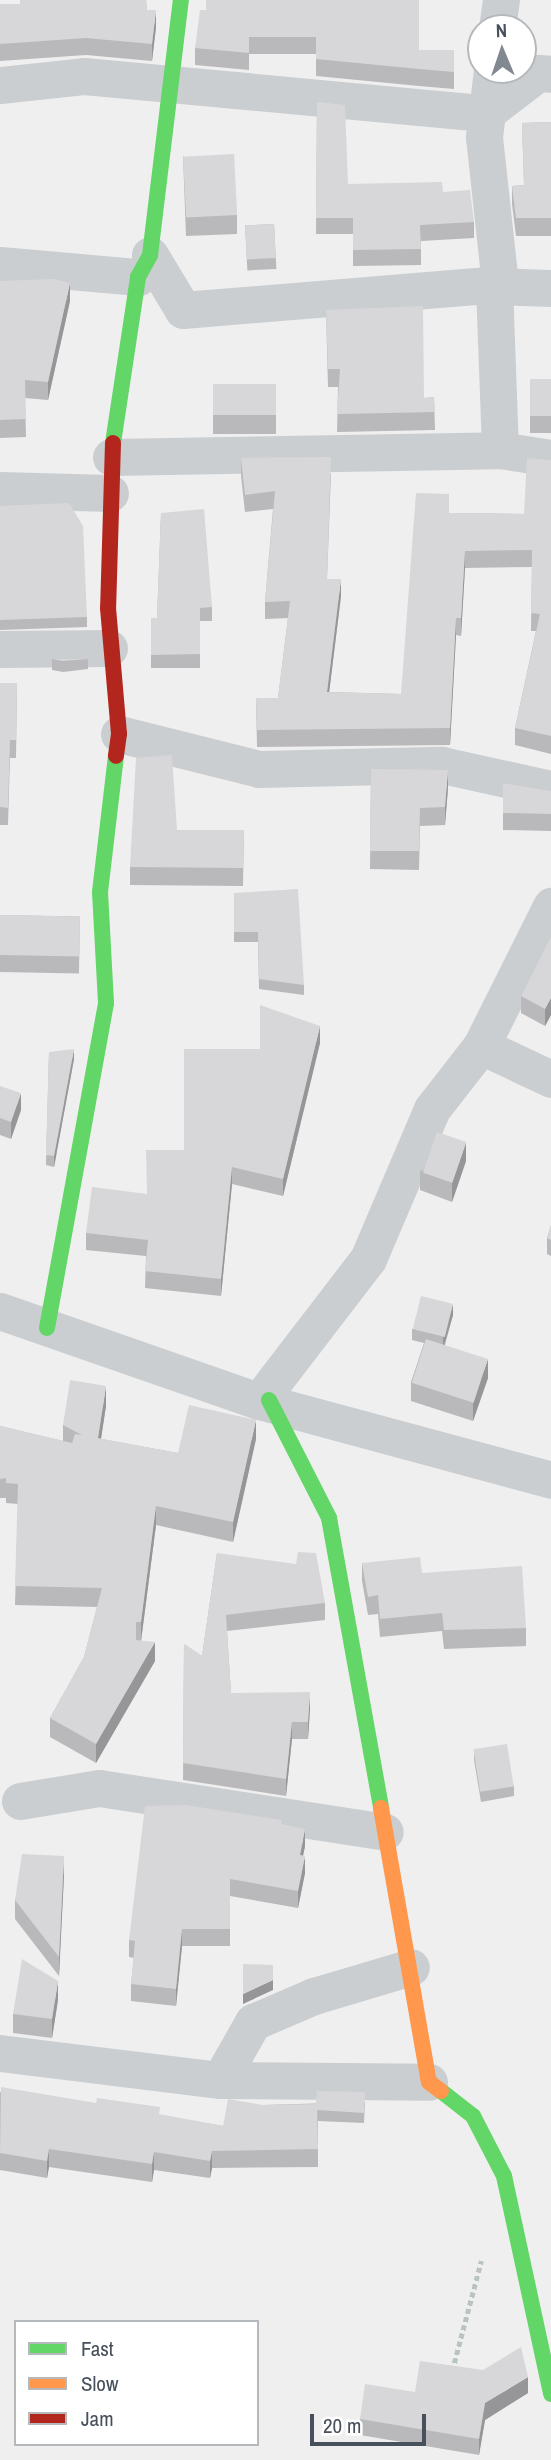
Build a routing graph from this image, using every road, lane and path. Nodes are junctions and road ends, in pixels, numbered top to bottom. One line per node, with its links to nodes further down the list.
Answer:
1 (181, 0): 5 (street)
2 (551, 74): 6 (street)
3 (490, 84): 6 (street)
4 (0, 85): 5 (street)
5 (174, 87): 6 (street); 8 (street)
6 (486, 113): 9 (street)
7 (0, 265): 8 (street)
8 (144, 266): 9 (street); 12 (street)
9 (497, 285): 10 (street); 11 (street)
10 (551, 288)
11 (500, 450): 12 (street); 13 (street)
12 (111, 457): 15 (street)
13 (551, 458)
14 (0, 490): 15 (street)
15 (110, 494): 17 (street)
16 (0, 649): 17 (street)
17 (109, 649): 18 (street)
18 (118, 734): 19 (street); 24 (street)
19 (551, 789)
20 (551, 906): 21 (street)
21 (481, 1046): 22 (street); 25 (street)
22 (551, 1079)
23 (0, 1311): 24 (street)
24 (47, 1328): 25 (street)
25 (264, 1401): 26 (street); 28 (street)
26 (551, 1480)
27 (20, 1801): 28 (street)
28 (385, 1832): 29 (street)
29 (411, 1967): 31 (street); 32 (street)
30 (0, 2053): 31 (street)
31 (220, 2080): 32 (street)
32 (429, 2082): 35 (street)
33 (482, 2256): 34 (path)
34 (450, 2378)
35 (551, 2394)

